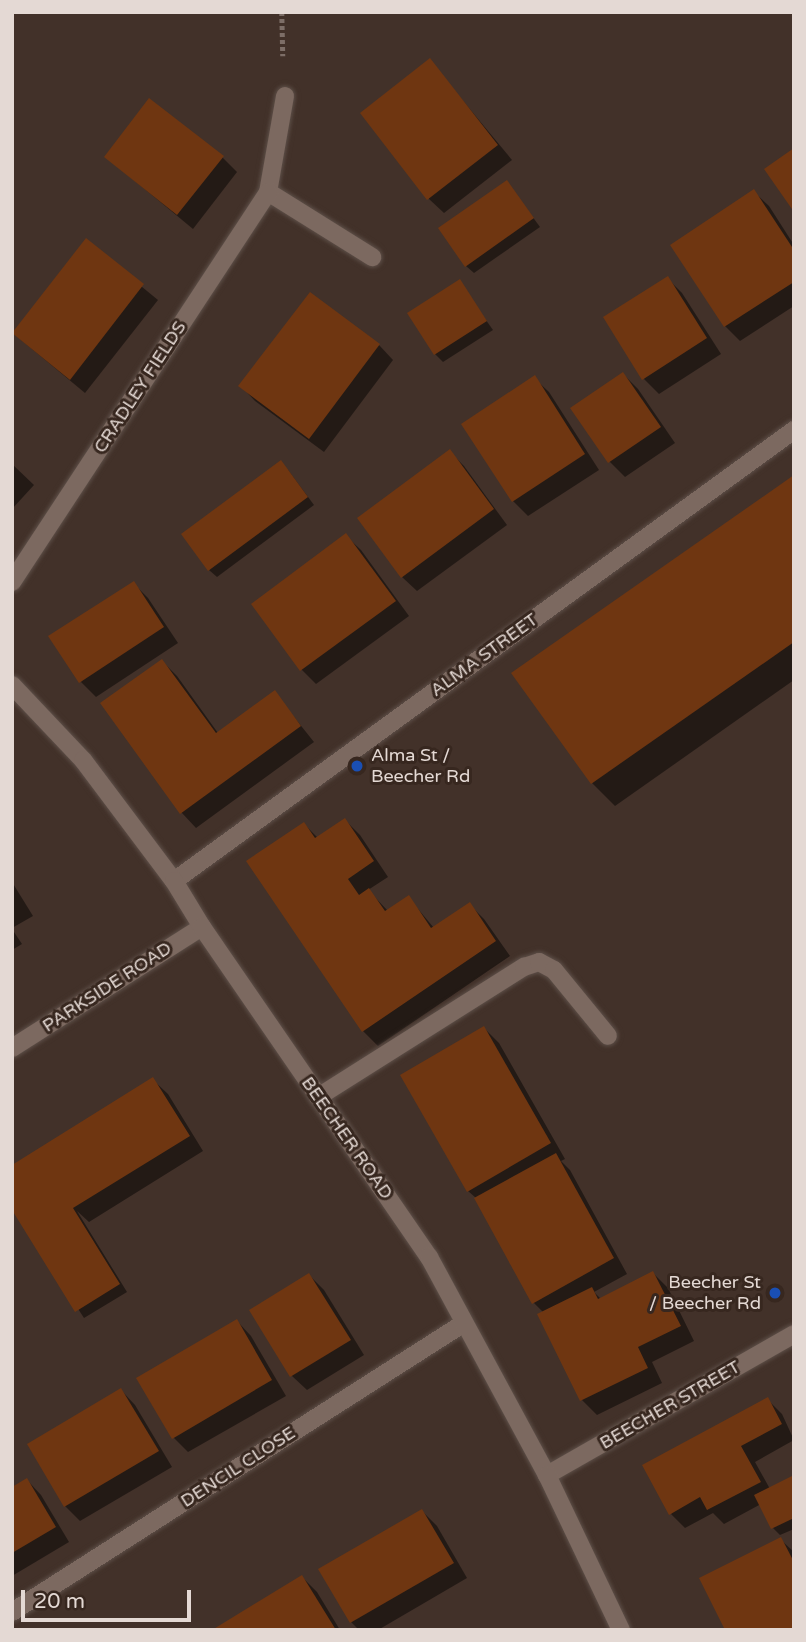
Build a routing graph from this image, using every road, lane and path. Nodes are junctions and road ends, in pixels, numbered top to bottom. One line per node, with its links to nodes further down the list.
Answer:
1 (285, 96): 2 (street, CRADLEY FIELDS)
2 (268, 192): 3 (street); 5 (street, CRADLEY FIELDS)
3 (372, 257)
4 (794, 430): 7 (street, ALMA STREET)
5 (12, 582)
6 (12, 685): 7 (street, BEECHER ROAD)
7 (174, 881): 8 (street, BEECHER ROAD)
8 (202, 927): 10 (street, PARKSIDE ROAD); 11 (street, BEECHER ROAD)
9 (608, 1036): 11 (street)
10 (12, 1048)
11 (318, 1097): 12 (street, BEECHER ROAD)
12 (464, 1322): 14 (street, BEECHER ROAD); 15 (street, DENCIL CLOSE)
13 (794, 1334): 14 (street, BEECHER STREET)
14 (547, 1475): 16 (street, BEECHER ROAD)
15 (12, 1612)
16 (621, 1630)

